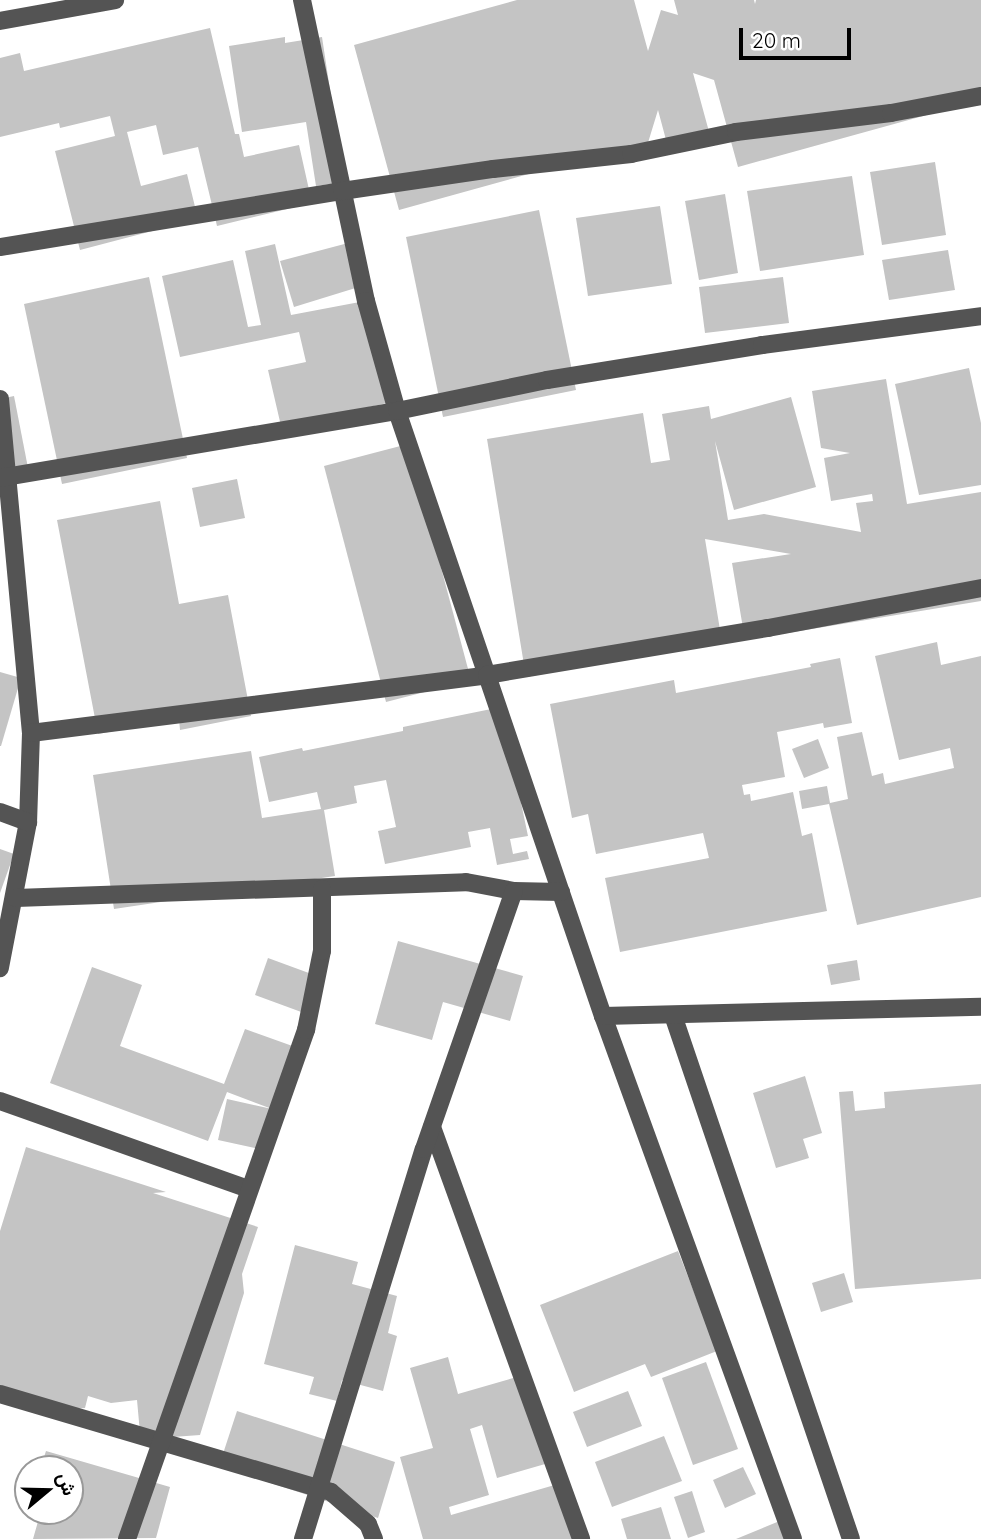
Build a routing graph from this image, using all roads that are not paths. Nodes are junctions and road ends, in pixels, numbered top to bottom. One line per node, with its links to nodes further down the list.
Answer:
1 (115, 0): 3 (street)
2 (302, 0): 5 (street)
3 (0, 21)
4 (981, 96): 5 (street)
5 (342, 191): 6 (street); 9 (street)
6 (0, 247)
7 (981, 316): 9 (street)
8 (0, 399): 10 (street)
9 (397, 411): 10 (street); 12 (street)
10 (4, 477): 13 (street)
11 (981, 588): 12 (street)
12 (487, 675): 13 (street); 18 (street)
13 (31, 733): 15 (street)
14 (0, 812): 15 (street)
15 (28, 822): 19 (street)
16 (322, 889): 17 (street); 19 (street); 26 (street)
17 (514, 891): 18 (street); 25 (street)
18 (561, 892): 23 (street)
19 (16, 898): 20 (street)
20 (0, 968)
21 (981, 1007): 22 (street)
22 (673, 1015): 23 (street); 35 (street)
23 (603, 1016): 34 (street)
24 (0, 1101): 26 (street)
25 (432, 1127): 29 (street); 33 (street)
26 (249, 1189): 28 (street)
27 (0, 1394): 28 (street)
28 (160, 1439): 29 (street); 30 (street)
29 (319, 1488): 31 (street); 32 (street)
30 (127, 1539)
31 (303, 1539)
32 (374, 1539)
33 (581, 1539)
34 (793, 1539)
35 (851, 1539)

